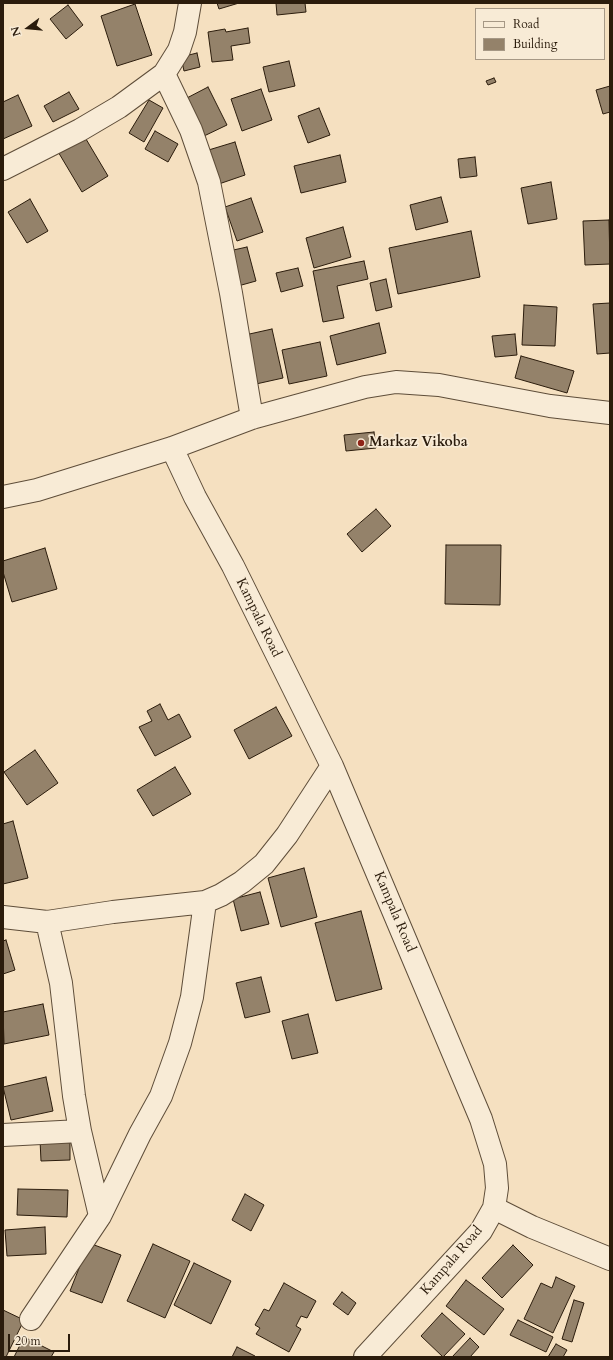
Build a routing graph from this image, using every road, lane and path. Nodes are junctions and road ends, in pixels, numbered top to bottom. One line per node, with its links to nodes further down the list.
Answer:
1 (190, 3): 2 (street)
2 (164, 74): 3 (street); 5 (street)
3 (3, 169)
4 (608, 415): 5 (street)
5 (252, 418): 6 (street)
6 (172, 448): 7 (street); 8 (street, Kampala Road)
7 (3, 497)
8 (332, 766): 9 (street); 14 (street, Kampala Road)
9 (205, 902): 11 (street); 15 (street)
10 (3, 917): 11 (street)
11 (47, 922): 12 (street)
12 (80, 1132): 13 (street); 15 (street)
13 (3, 1135)
14 (494, 1208): 16 (street); 18 (street, Kampala Road)
15 (100, 1216): 17 (street)
16 (610, 1259)
17 (31, 1318)
18 (365, 1357)

